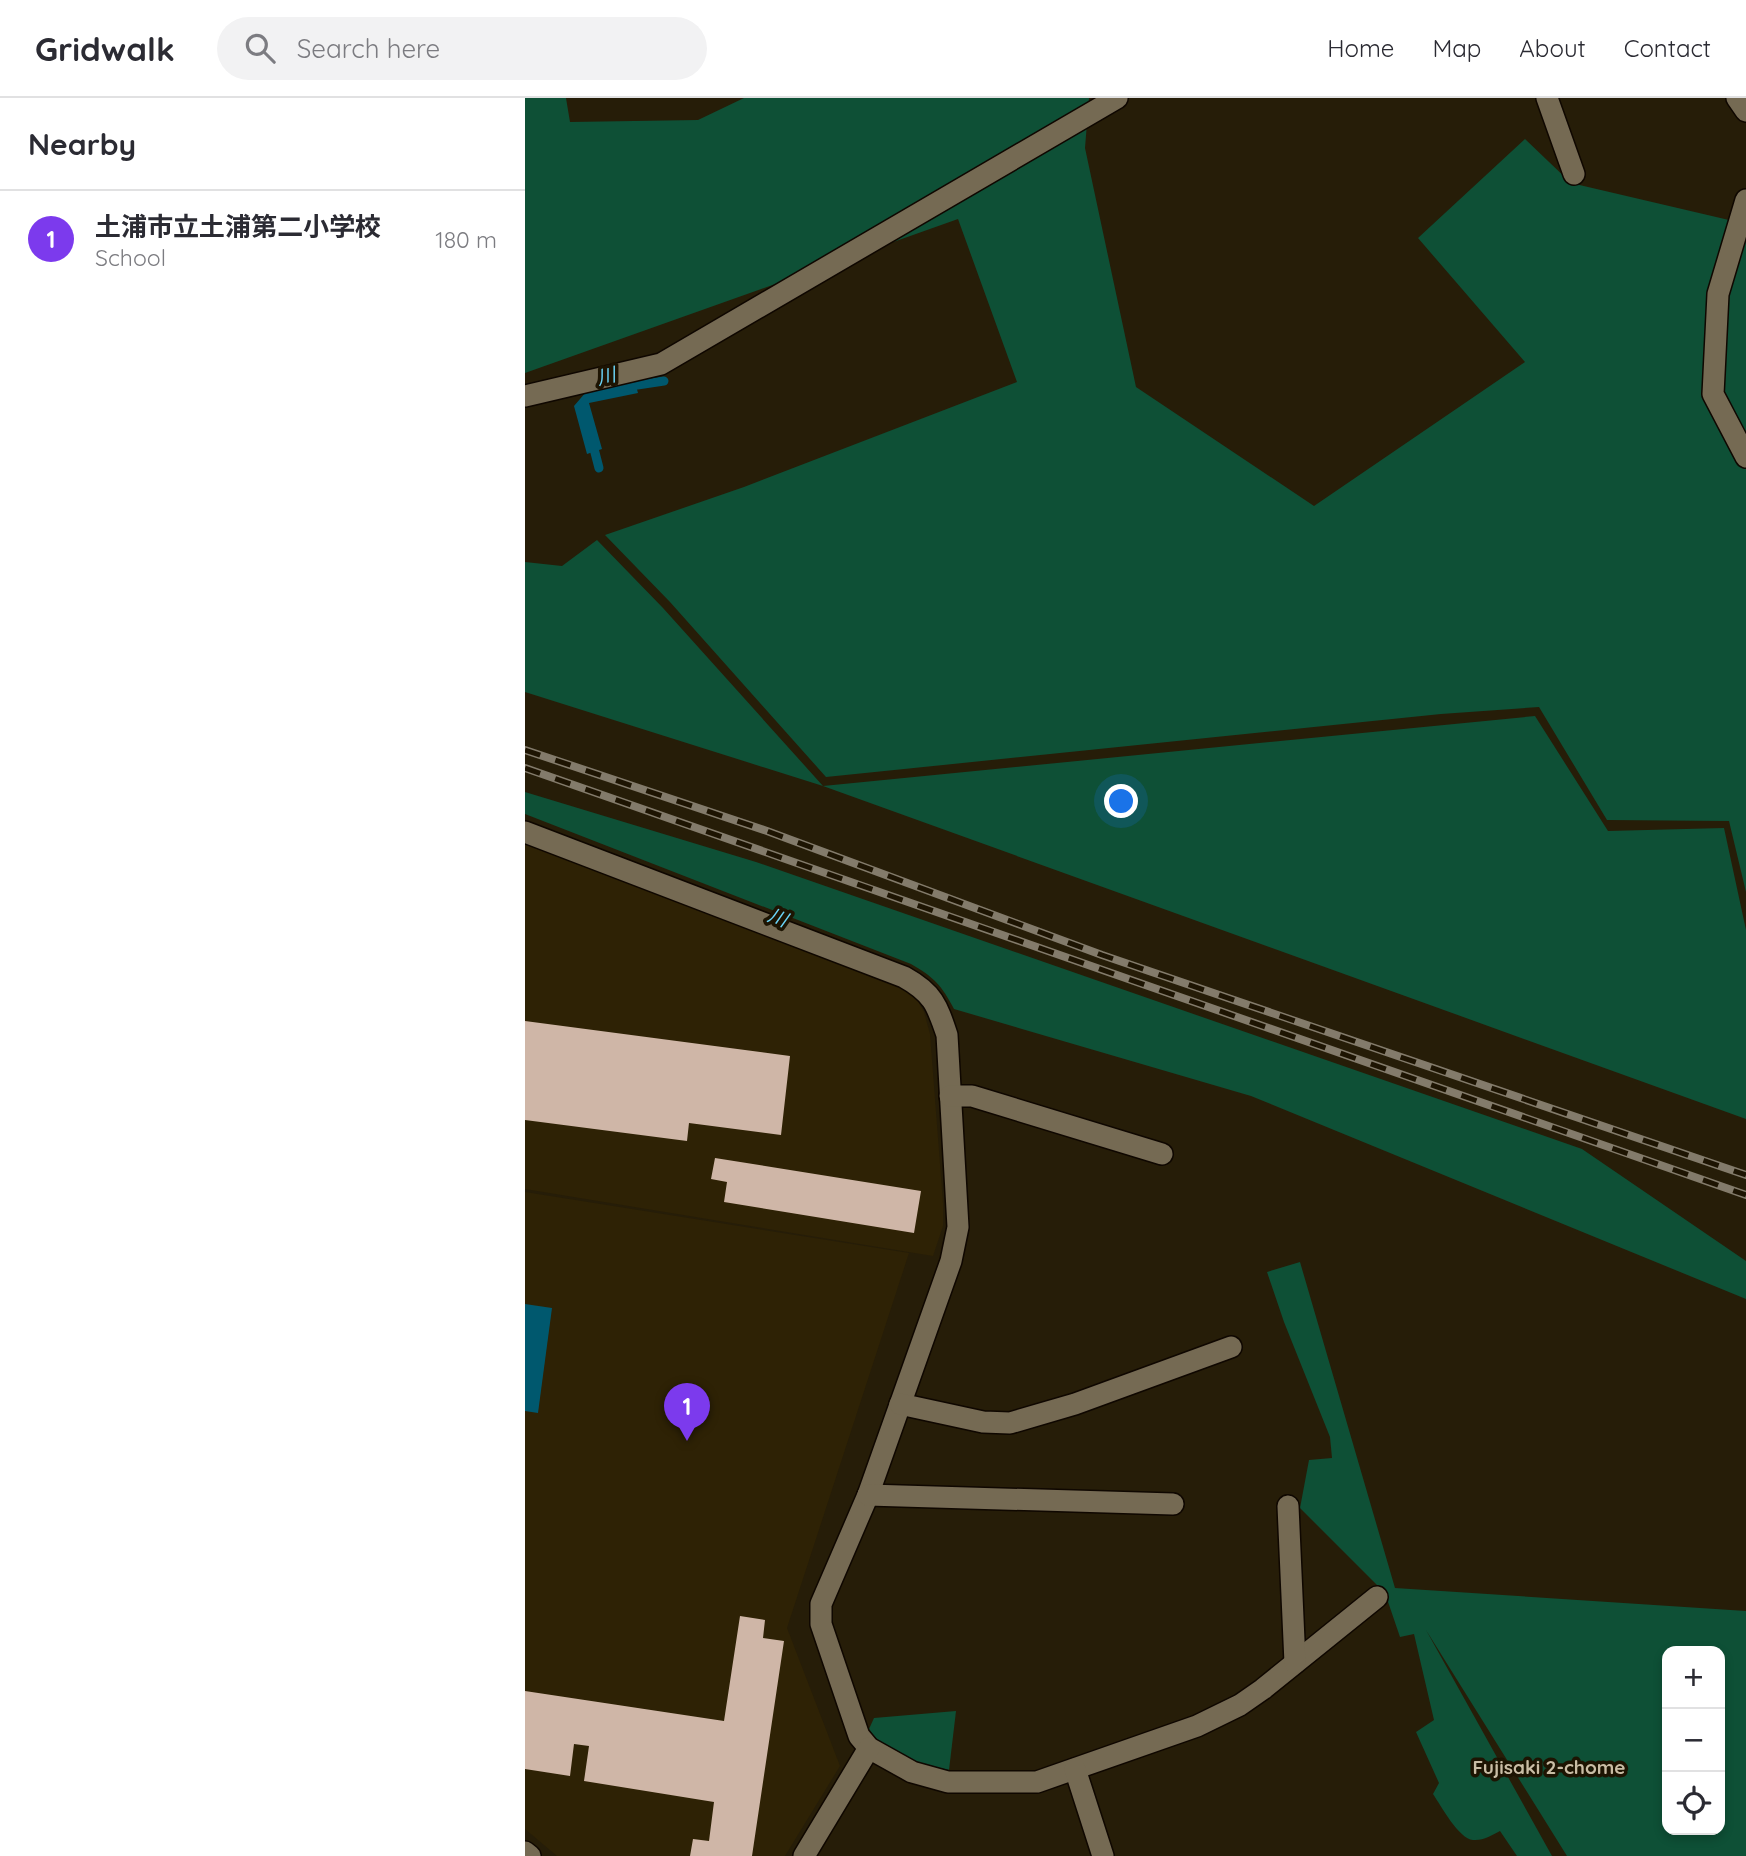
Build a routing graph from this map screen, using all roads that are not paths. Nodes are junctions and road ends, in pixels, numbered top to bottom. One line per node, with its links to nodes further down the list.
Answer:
1 (1117, 98): 7 (street)
2 (1547, 98): 5 (street)
3 (1737, 98): 4 (street)
4 (1746, 111)
5 (1574, 174)
6 (1746, 200): 8 (street)
7 (525, 396)
8 (1746, 457)
9 (525, 832): 10 (street)
10 (950, 1096): 11 (street); 13 (street)
11 (1162, 1154)
12 (1231, 1347): 13 (street)
13 (900, 1404): 14 (street)
14 (867, 1495): 15 (street); 19 (street)
15 (1173, 1504)
16 (1288, 1506): 18 (street)
17 (1377, 1597): 18 (street)
18 (1295, 1663): 20 (street)
19 (869, 1748): 20 (street); 23 (street)
20 (1075, 1769): 24 (street)
21 (525, 1852): 22 (street)
22 (530, 1856)
23 (804, 1856)
24 (1103, 1856)

